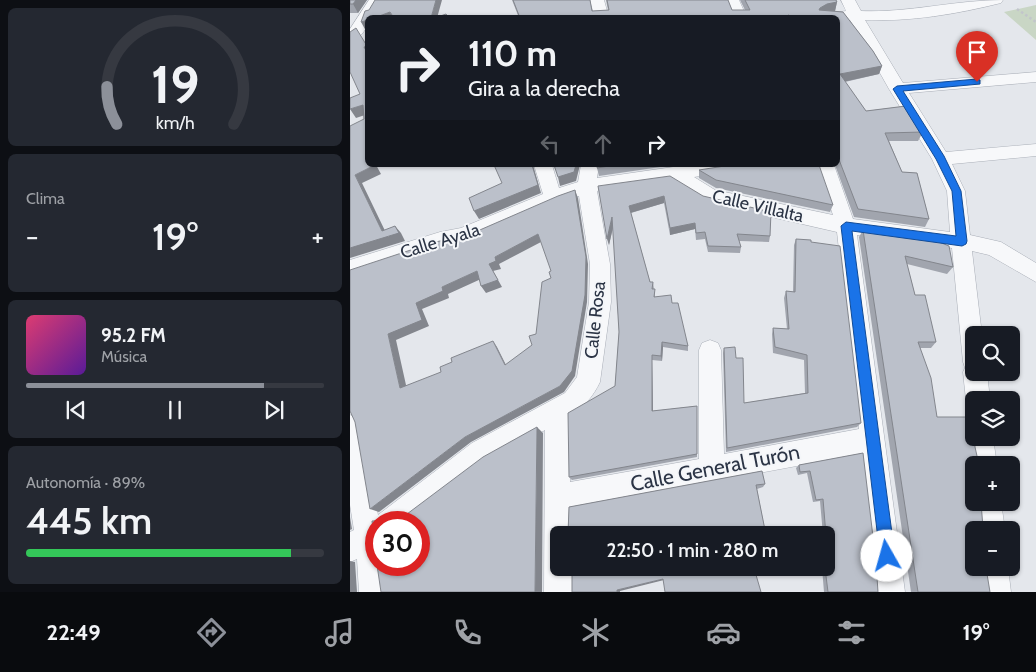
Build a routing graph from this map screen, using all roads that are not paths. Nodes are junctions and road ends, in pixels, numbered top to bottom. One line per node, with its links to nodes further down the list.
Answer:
1 (376, 0): 9 (street)
2 (597, 0): 6 (street)
3 (732, 0): 7 (street)
4 (996, 0): 5 (street)
5 (852, 8): 8 (street); 12 (street)
6 (601, 15)
7 (739, 15)
8 (835, 15)
9 (357, 19): 10 (street)
10 (350, 37)
11 (1036, 77): 12 (street)
12 (897, 89): 14 (street)
13 (1036, 150): 14 (street)
14 (941, 159): 23 (street)
15 (544, 167): 21 (street)
16 (590, 167): 20 (street, Calle Rosa)
17 (720, 167): 19 (street, Calle Ayala)
18 (826, 167): 22 (street)
19 (675, 174): 20 (street, Calle Ayala); 22 (street, Calle Villalta)
20 (587, 186): 21 (street, Calle Ayala); 28 (street, Calle Rosa)
21 (553, 197): 24 (street, Calle Ayala)
22 (846, 226): 23 (street, Calle Villalta); 30 (street)
23 (962, 241): 25 (street, Calle Villalta); 26 (street)
24 (350, 269)
25 (1036, 273)
26 (970, 326)
27 (710, 350): 31 (street)
28 (557, 409): 32 (street); 34 (street, Calle Rosa)
29 (350, 427): 33 (street)
30 (873, 439): 31 (street, Calle General Turón); 39 (street)
31 (712, 468): 32 (street, Calle General Turón)
32 (556, 498): 38 (street)
33 (366, 511)
34 (403, 511)
35 (372, 576): 37 (street)
36 (995, 576): 40 (street)
37 (373, 592)
38 (558, 592)
39 (891, 592)
40 (997, 592)

